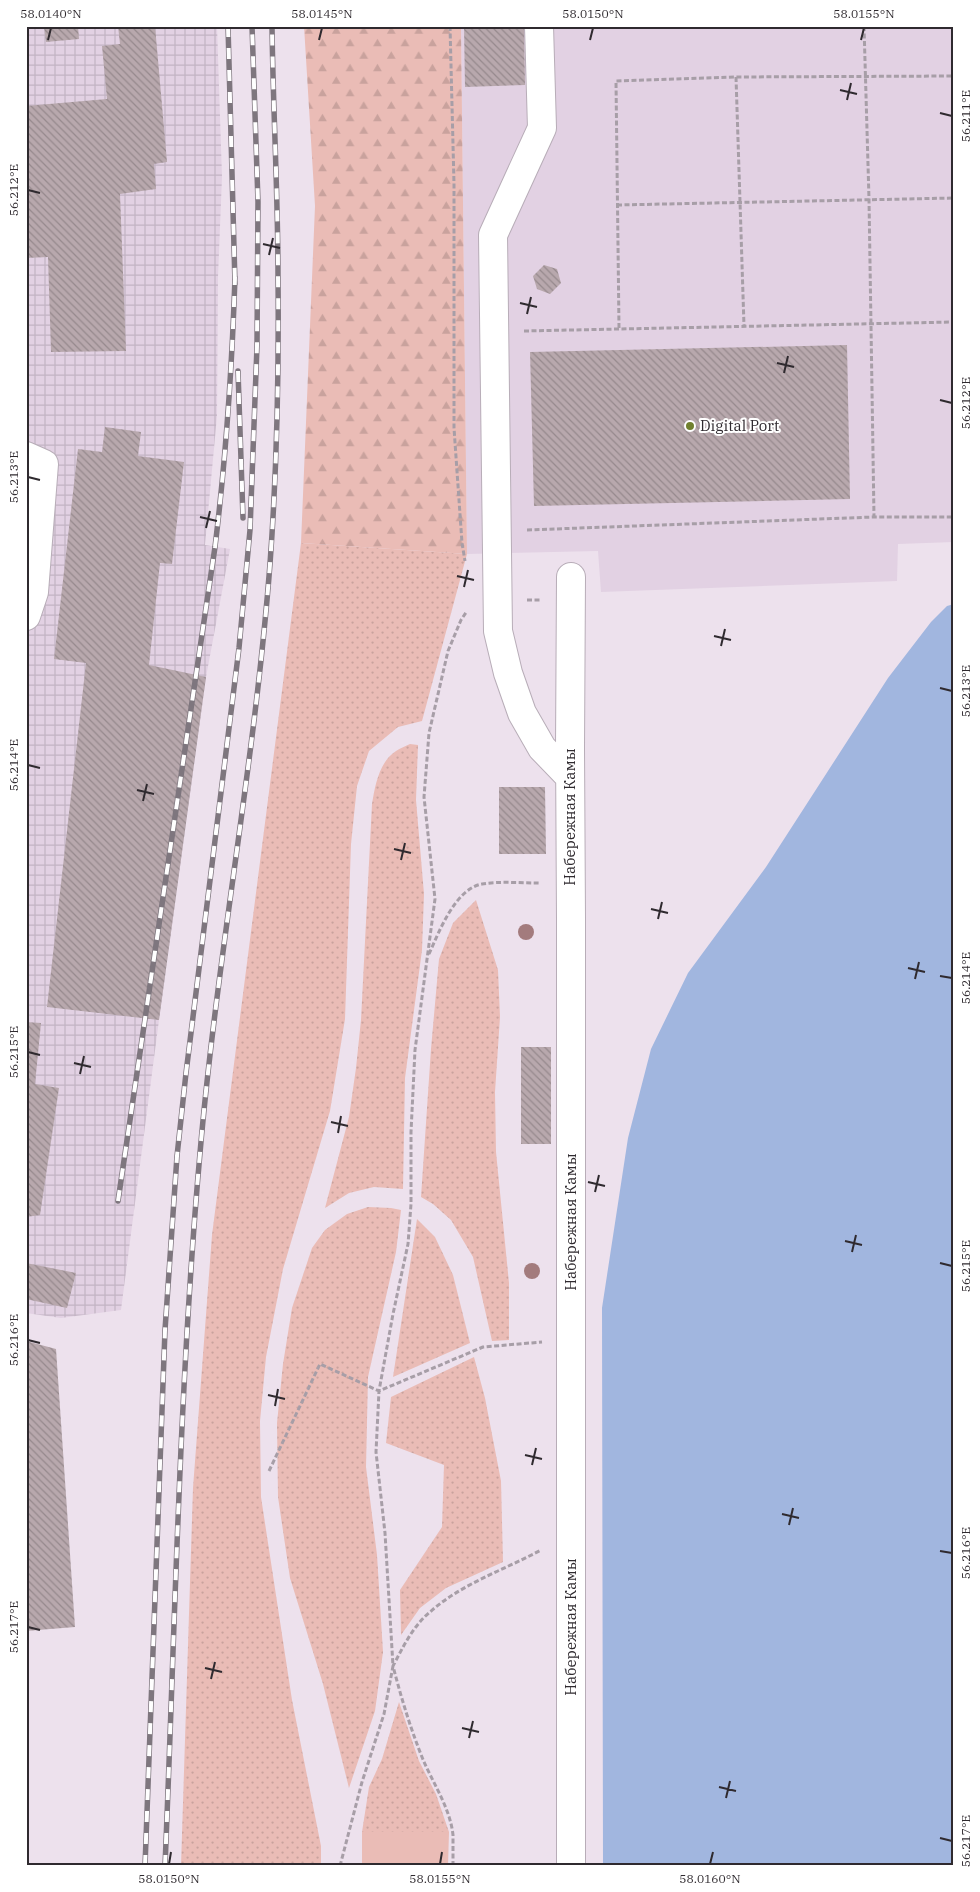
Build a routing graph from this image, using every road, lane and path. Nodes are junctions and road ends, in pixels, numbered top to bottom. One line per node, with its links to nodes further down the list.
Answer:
1 (450, 26): 20 (path)
2 (539, 26): 22 (street)
3 (864, 26): 4 (path)
4 (865, 76): 5 (path); 6 (path); 8 (path)
5 (954, 76)
6 (736, 77): 9 (path); 10 (path)
7 (954, 198): 8 (path)
8 (869, 199): 9 (path); 12 (path)
9 (741, 201): 10 (path); 13 (path)
10 (617, 205): 14 (path)
11 (954, 322): 12 (path)
12 (871, 325): 13 (path); 18 (path)
13 (744, 326): 14 (path)
14 (619, 328): 15 (path)
15 (517, 331)
16 (26, 456): 23 (street)
17 (954, 517): 18 (path)
18 (874, 518): 19 (path)
19 (522, 530)
20 (466, 569)
21 (572, 577): 24 (street, Набережная Камы)
22 (498, 602): 24 (street); 26 (path)
23 (26, 616)
24 (570, 777): 27 (street, Набережная Камы)
25 (544, 883): 26 (path)
26 (428, 957): 28 (path)
27 (571, 1339): 28 (path); 30 (street, Набережная Камы)
28 (379, 1391): 29 (path); 31 (path)
29 (269, 1471)
30 (571, 1524): 31 (path); 34 (street, Набережная Камы)
31 (393, 1666): 32 (path); 33 (path)
32 (340, 1866)
33 (453, 1866)
34 (571, 1866)

